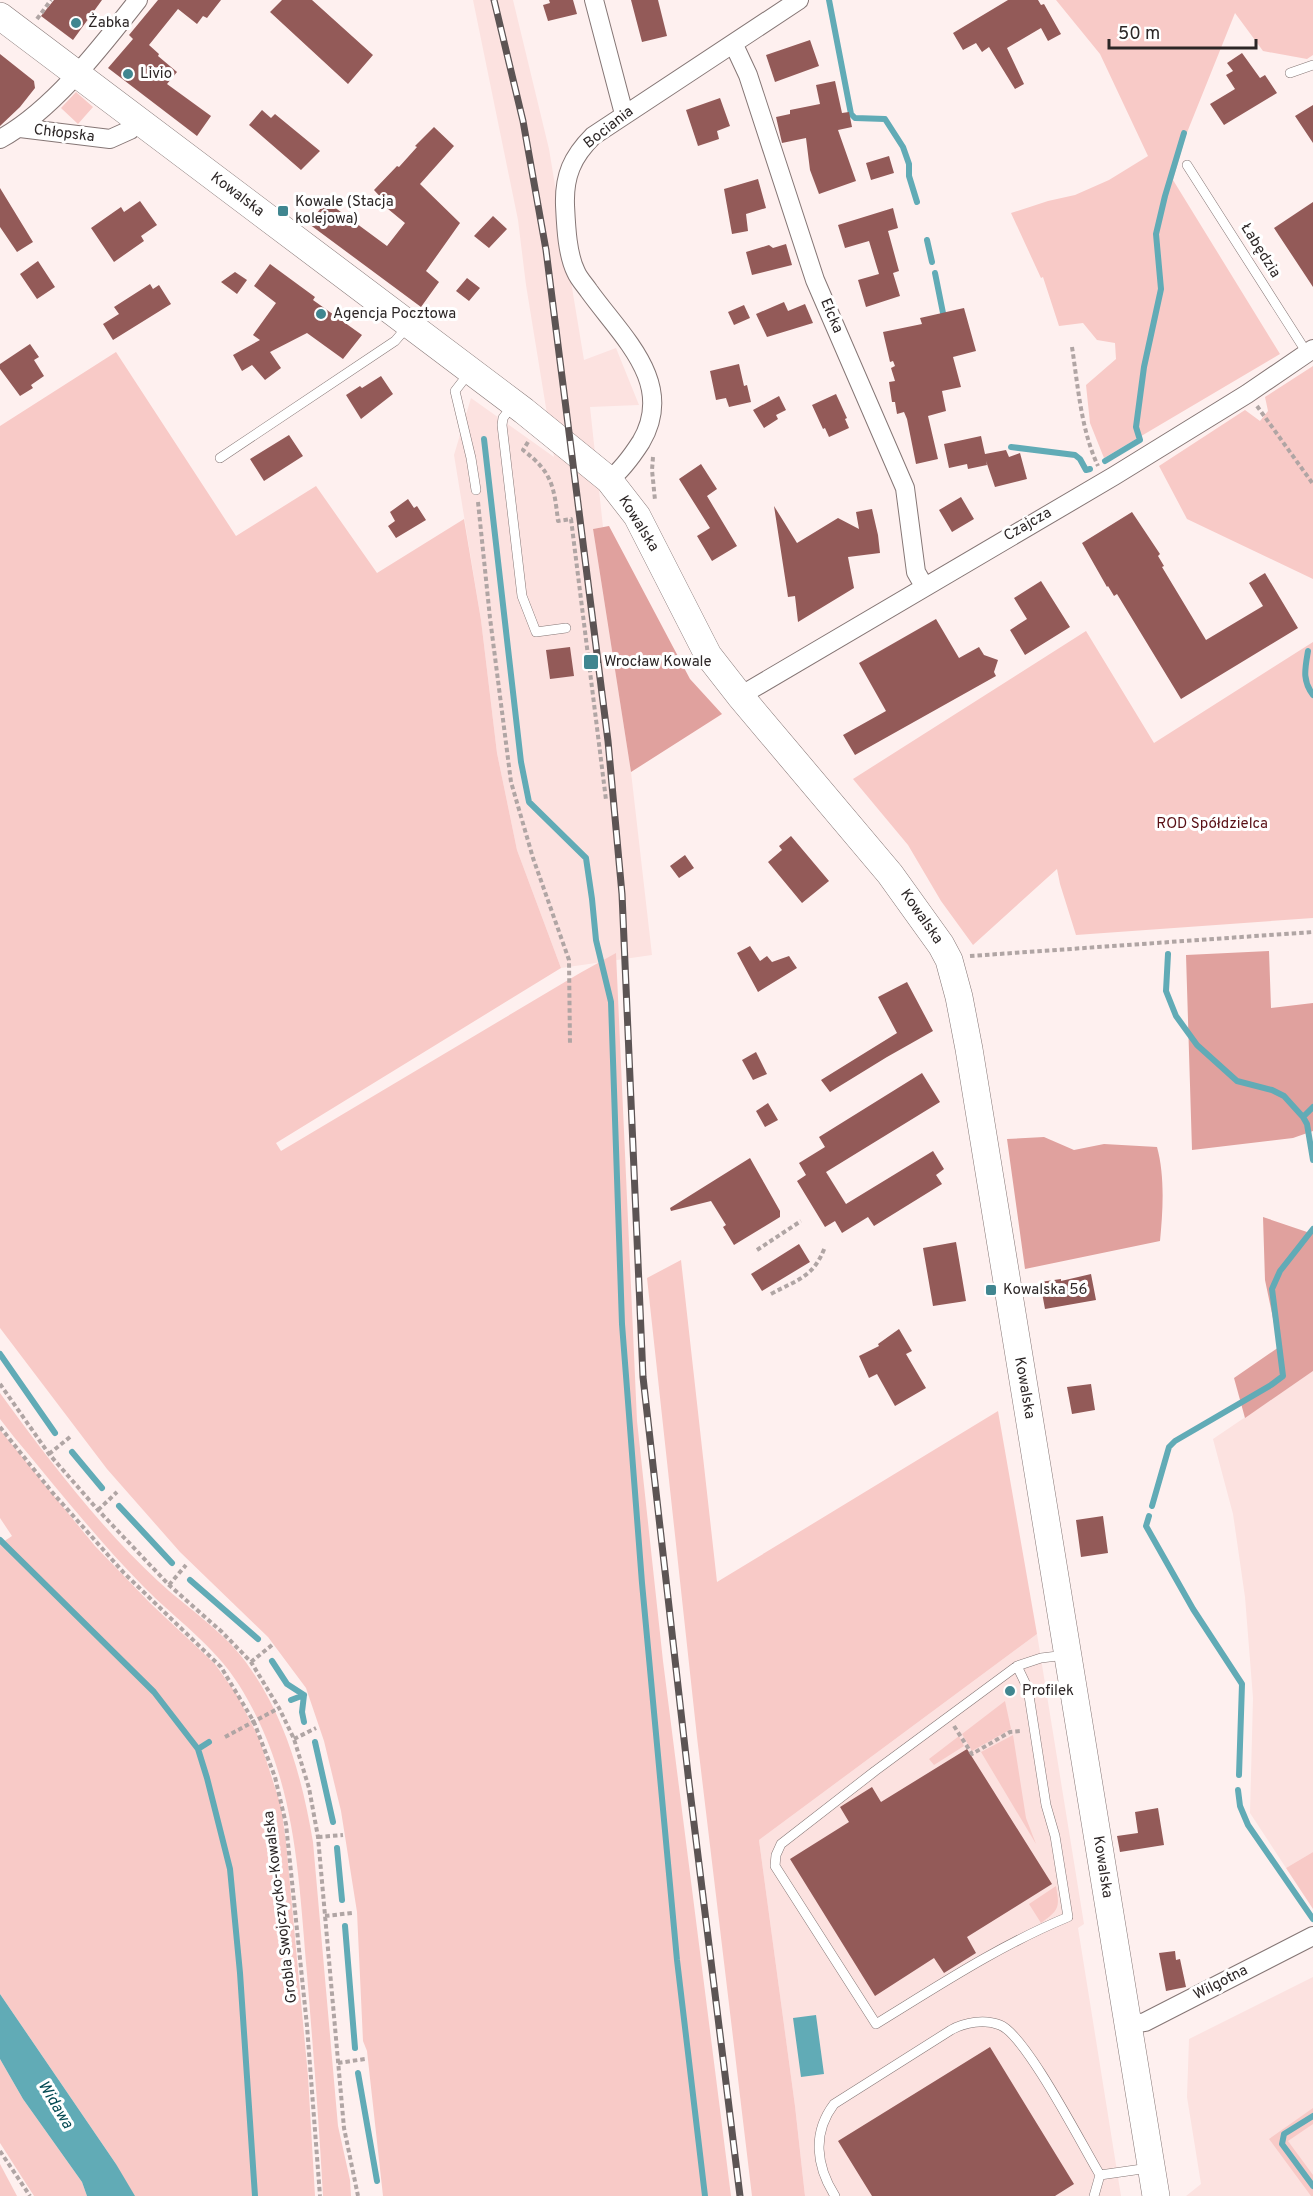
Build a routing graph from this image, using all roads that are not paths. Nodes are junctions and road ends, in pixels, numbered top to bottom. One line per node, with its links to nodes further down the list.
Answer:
1 (138, 0): 7 (street, Chłopska)
2 (594, 0): 9 (street)
3 (799, 0): 5 (street, Bociania)
4 (0, 16): 7 (street, Kowalska)
5 (734, 45): 9 (street, Bociania); 21 (street, Ełcka)
6 (1313, 65): 8 (lane)
7 (76, 74): 10 (street, Kowalska); 11 (street, Chłopska)
8 (1290, 74)
9 (624, 114): 19 (street, Bociania)
10 (138, 121): 11 (street, Chłopska); 14 (street, Kowalska)
11 (20, 128): 12 (street, Chłopska)
12 (0, 139)
13 (1187, 165): 15 (lane, Łabędzia)
14 (409, 325): 16 (street, Kowalska); 18 (lane)
15 (1310, 351): 21 (street, Czajcza)
16 (471, 371): 17 (street, Kowalska); 20 (lane)
17 (513, 404): 19 (street, Kowalska); 22 (lane)
18 (220, 458)
19 (609, 480): 23 (street, Kowalska)
20 (476, 490)
21 (924, 586): 23 (street, Czajcza)
22 (566, 628)
23 (740, 696): 24 (street, Kowalska)
24 (1069, 1655): 25 (lane); 27 (street, Kowalska)
25 (1017, 1666): 25 (lane)
26 (1313, 1936): 27 (street, Wilgotna)
27 (1128, 2025): 28 (street, Kowalska)
28 (1151, 2168): 29 (lane); 32 (street, Kowalska)
29 (1100, 2175): 30 (lane); 31 (lane)
30 (835, 2196)
31 (1094, 2196)
32 (1156, 2196)

